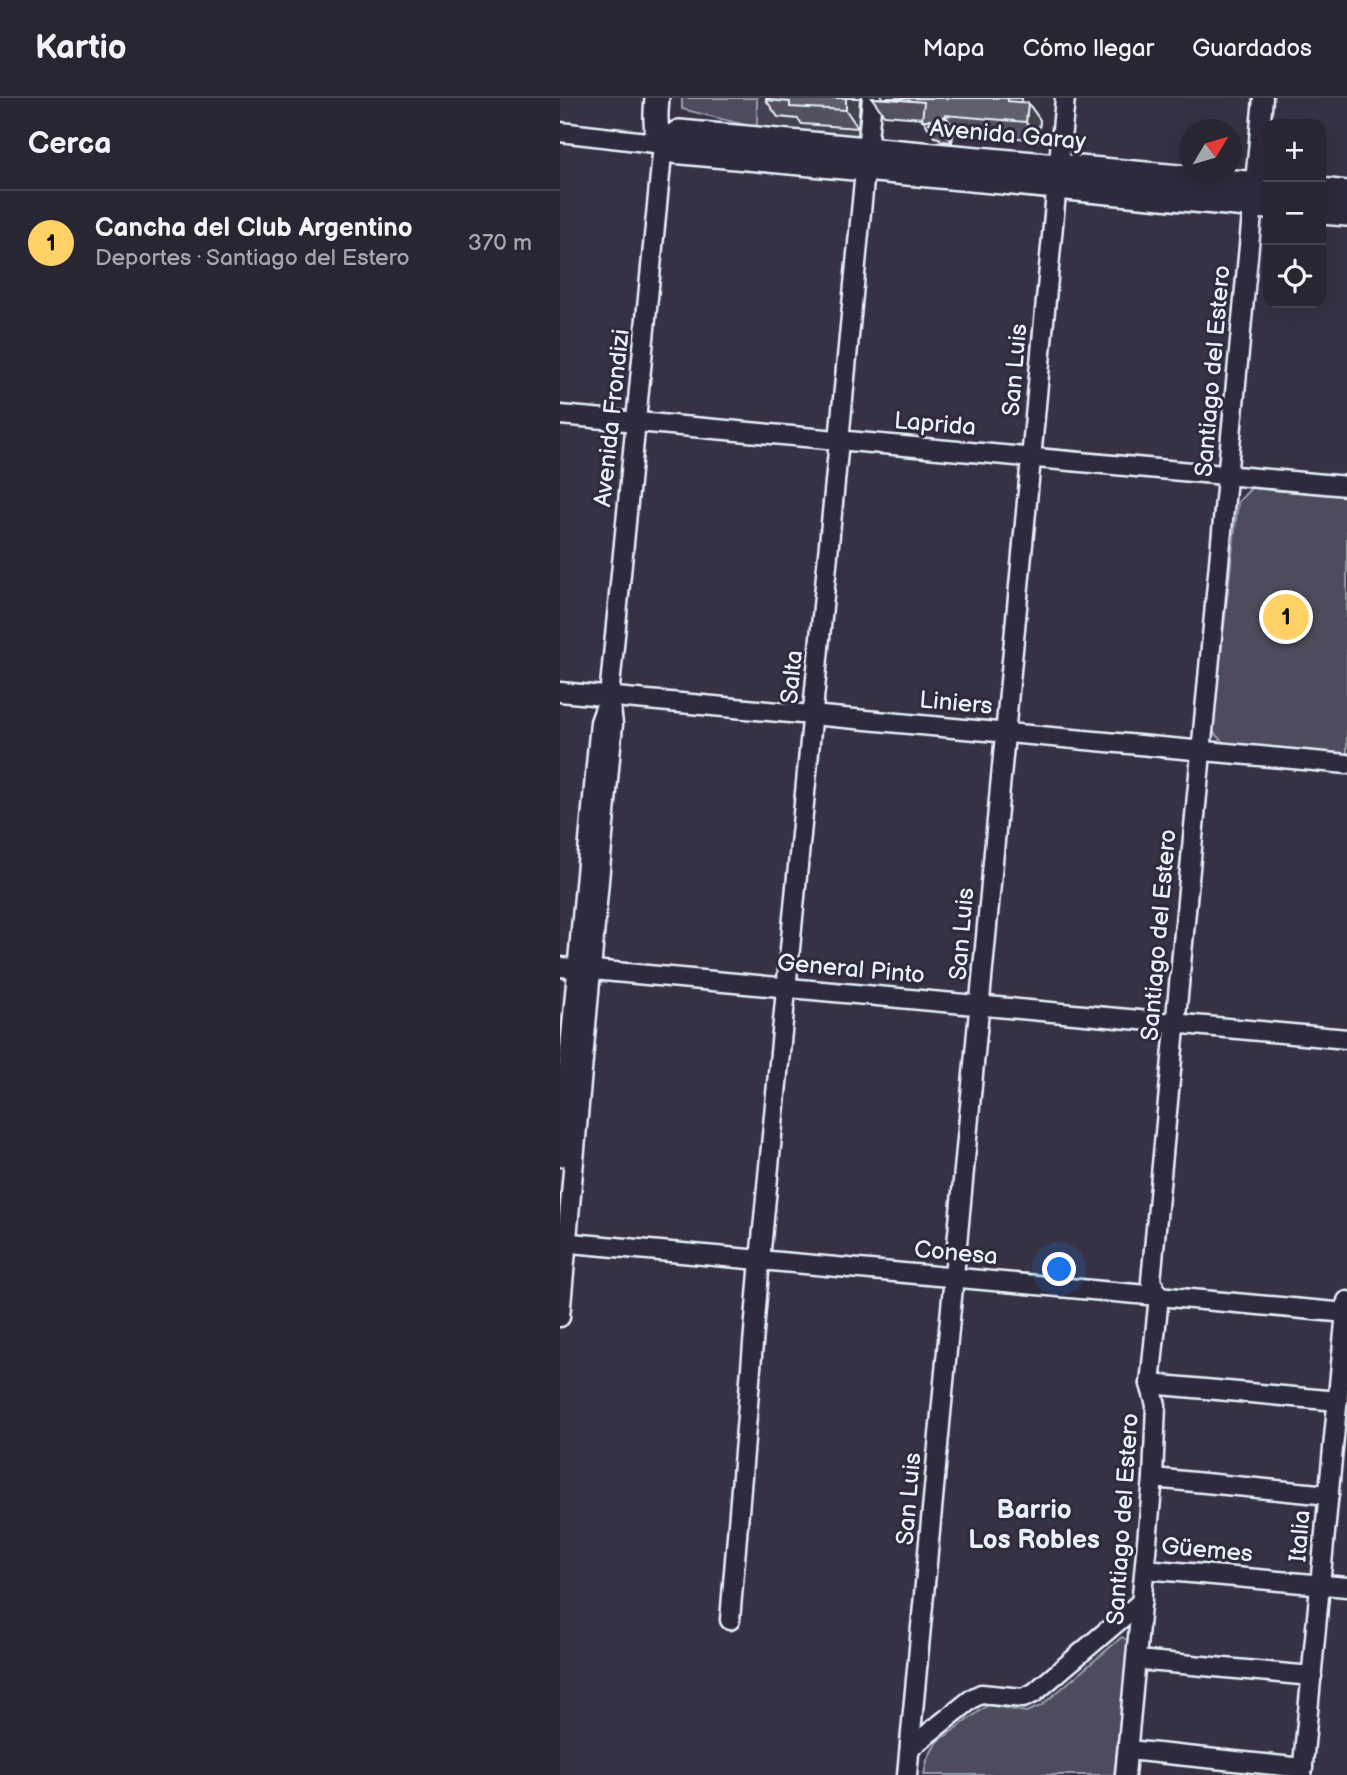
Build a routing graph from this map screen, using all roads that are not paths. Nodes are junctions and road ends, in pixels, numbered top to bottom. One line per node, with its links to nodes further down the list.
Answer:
1 (657, 98): 7 (main road)
2 (668, 98): 7 (main road)
3 (872, 98): 8 (street, Salta)
4 (1065, 98): 9 (street, San Luis)
5 (1263, 98): 12 (street, Santiago del Estero)
6 (560, 132): 7 (street, Avenida Garay)
7 (663, 144): 8 (main road, Avenida Garay); 16 (street, Avenida Frondizi)
8 (867, 159): 9 (main road, Avenida Garay); 17 (street, Salta)
9 (1058, 176): 12 (main road, Avenida Garay); 18 (street, San Luis)
10 (1326, 191): 11 (main road)
11 (1347, 193)
12 (1261, 195): 19 (street, Santiago del Estero)
13 (1326, 212): 14 (main road)
14 (1347, 214)
15 (560, 415): 16 (street, Laprida)
16 (636, 422): 17 (street, Laprida); 22 (street, Avenida Frondizi)
17 (839, 440): 18 (street, Laprida); 23 (street, Salta)
18 (1031, 458): 19 (street, Laprida); 24 (street, San Luis)
19 (1227, 475): 20 (street, Laprida); 25 (street, Santiago del Estero)
20 (1347, 486)
21 (560, 692): 22 (street, Liniers)
22 (609, 696): 23 (street, Liniers); 27 (street, Avenida Frondizi)
23 (813, 715): 24 (street, Liniers); 28 (street, Salta)
24 (1005, 733): 25 (street, Liniers); 29 (street, San Luis)
25 (1202, 751): 26 (street, Liniers); 30 (street, Santiago del Estero)
26 (1347, 764)
27 (576, 969): 28 (street, General Pinto); 32 (street, Avenida Frondizi); 33 (street, Avenida Frondizi)
28 (787, 987): 29 (street, General Pinto); 34 (street, Salta)
29 (980, 1005): 30 (street, General Pinto); 35 (street, San Luis)
30 (1176, 1023): 31 (street, General Pinto); 36 (street, Santiago del Estero)
31 (1347, 1039)
32 (560, 1157)
33 (563, 1242): 34 (street, Conesa); 38 (street, Avenida Frondizi)
34 (760, 1260): 35 (street, Conesa); 47 (street, Salta)
35 (954, 1277): 36 (street, Conesa); 50 (street, San Luis)
36 (1159, 1296): 37 (street, Conesa); 39 (street, Santiago del Estero)
37 (1347, 1309): 40 (street, Italia)
38 (560, 1317)
39 (1150, 1384): 40 (street); 41 (street, Santiago del Estero)
40 (1338, 1401): 42 (street, Italia)
41 (1153, 1478): 42 (street); 43 (street, Santiago del Estero)
42 (1329, 1495): 44 (street, Italia)
43 (1145, 1569): 44 (street, Güemes); 46 (street, Santiago del Estero)
44 (1320, 1585): 45 (street, Güemes); 49 (street, Italia)
45 (1347, 1587)
46 (1142, 1601): 48 (street, Santiago del Estero); 50 (street)
47 (730, 1619)
48 (1136, 1660): 49 (street); 51 (street, Santiago del Estero)
49 (1312, 1676): 52 (street, Italia)
50 (910, 1748): 53 (street, San Luis)
51 (1128, 1750): 52 (street); 54 (street, Santiago del Estero)
52 (1303, 1771)
53 (907, 1775)
54 (1125, 1775)

